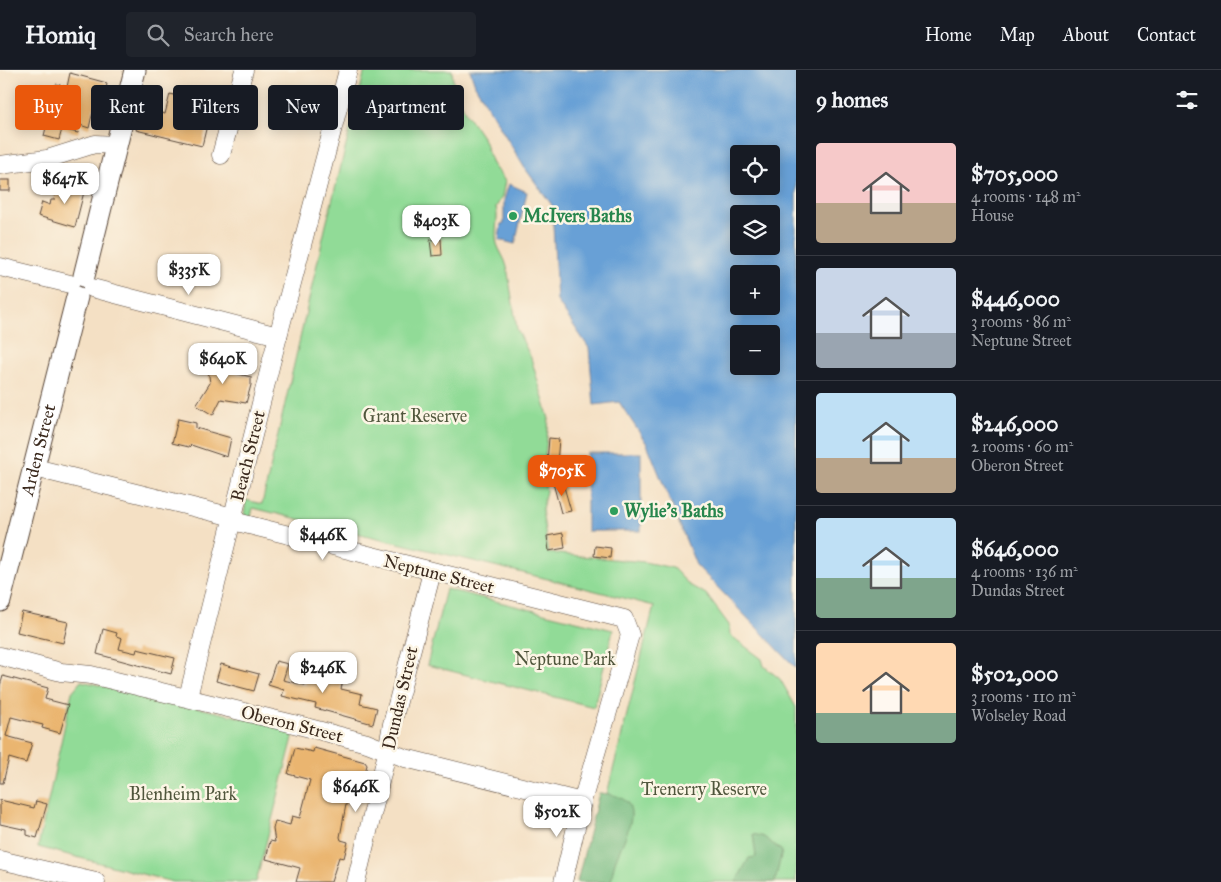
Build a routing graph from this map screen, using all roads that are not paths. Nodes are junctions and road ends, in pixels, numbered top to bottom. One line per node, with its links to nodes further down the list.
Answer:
1 (135, 70): 4 (main road, Arden Street)
2 (244, 70): 5 (street)
3 (348, 70): 9 (street, Beach Street)
4 (116, 145): 6 (street); 8 (main road, Arden Street)
5 (221, 155)
6 (0, 165)
7 (0, 267): 8 (street)
8 (81, 286): 9 (street); 10 (main road, Arden Street)
9 (278, 336): 11 (street, Beach Street)
10 (35, 468): 11 (street, Neptune Street); 13 (main road, Arden Street)
11 (233, 520): 12 (street, Neptune Street); 15 (street, Beach Street)
12 (432, 572): 16 (street, Dundas Street); 17 (street, Neptune Street)
13 (0, 601)
14 (0, 656): 15 (street, Oberon Street)
15 (188, 697): 16 (street, Oberon Street)
16 (387, 751): 17 (street, Oberon Street); 20 (street, Dundas Street)
17 (582, 802): 21 (street)
18 (0, 860): 19 (street)
19 (96, 882)
20 (356, 882)
21 (563, 882)

